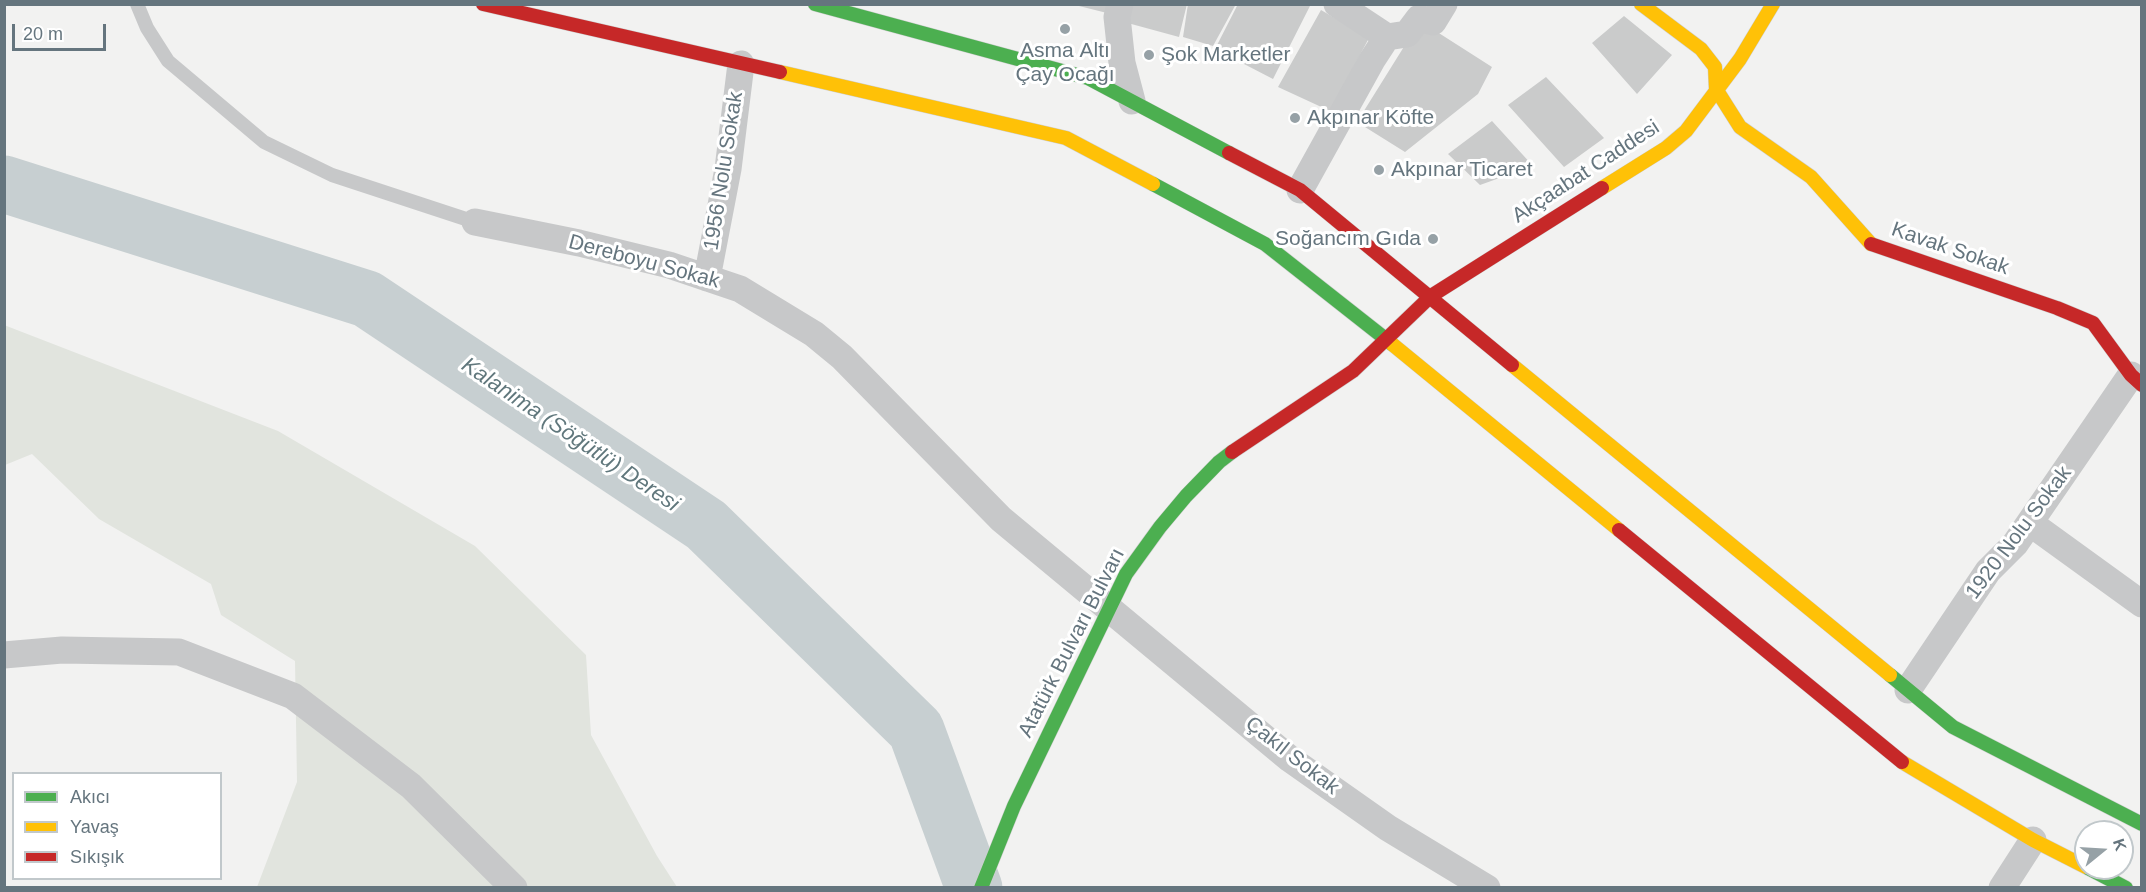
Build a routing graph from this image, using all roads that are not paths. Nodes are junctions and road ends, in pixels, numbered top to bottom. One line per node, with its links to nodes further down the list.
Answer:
1 (138, 4): 14 (lane, Dereboyu Sokak)
2 (483, 4): 10 (main road)
3 (815, 4): 12 (main road)
4 (1120, 4): 12 (street)
5 (1337, 4): 9 (street)
6 (1444, 4): 9 (street)
7 (1641, 4): 11 (main road, Kavak Sokak)
8 (1773, 4): 11 (main road, Akçaabat Caddesi)
9 (1387, 37): 13 (street)
10 (741, 64): 15 (street, 1956 Nolu Sokak); 17 (main road)
11 (1716, 89): 16 (main road, Akçaabat Caddesi); 18 (main road, Kavak Sokak)
12 (1132, 101): 13 (main road)
13 (1300, 190): 16 (main road)
14 (475, 222): 15 (street, Dereboyu Sokak)
15 (707, 278): 21 (street, Dereboyu Sokak)
16 (1431, 296): 17 (main road, Akçaabat Caddesi); 23 (main road)
17 (1387, 340): 21 (main road, Atatürk Bulvarı Bulvarı); 25 (main road)
18 (2136, 380): 19 (street, 1920 Nolu Sokak)
19 (2030, 523): 20 (street); 23 (street, 1920 Nolu Sokak)
20 (2142, 604)
21 (1109, 608): 29 (main road, Atatürk Bulvarı Bulvarı); 30 (street, Çakıl Sokak)
22 (4, 655): 28 (street)
23 (1908, 690): 24 (main road)
24 (2142, 824)
25 (2033, 840): 26 (main road); 31 (street)
26 (2074, 861)
27 (2110, 880): 32 (main road)
28 (514, 888)
29 (981, 888)
30 (1486, 888)
31 (2002, 888)
32 (2126, 888)

